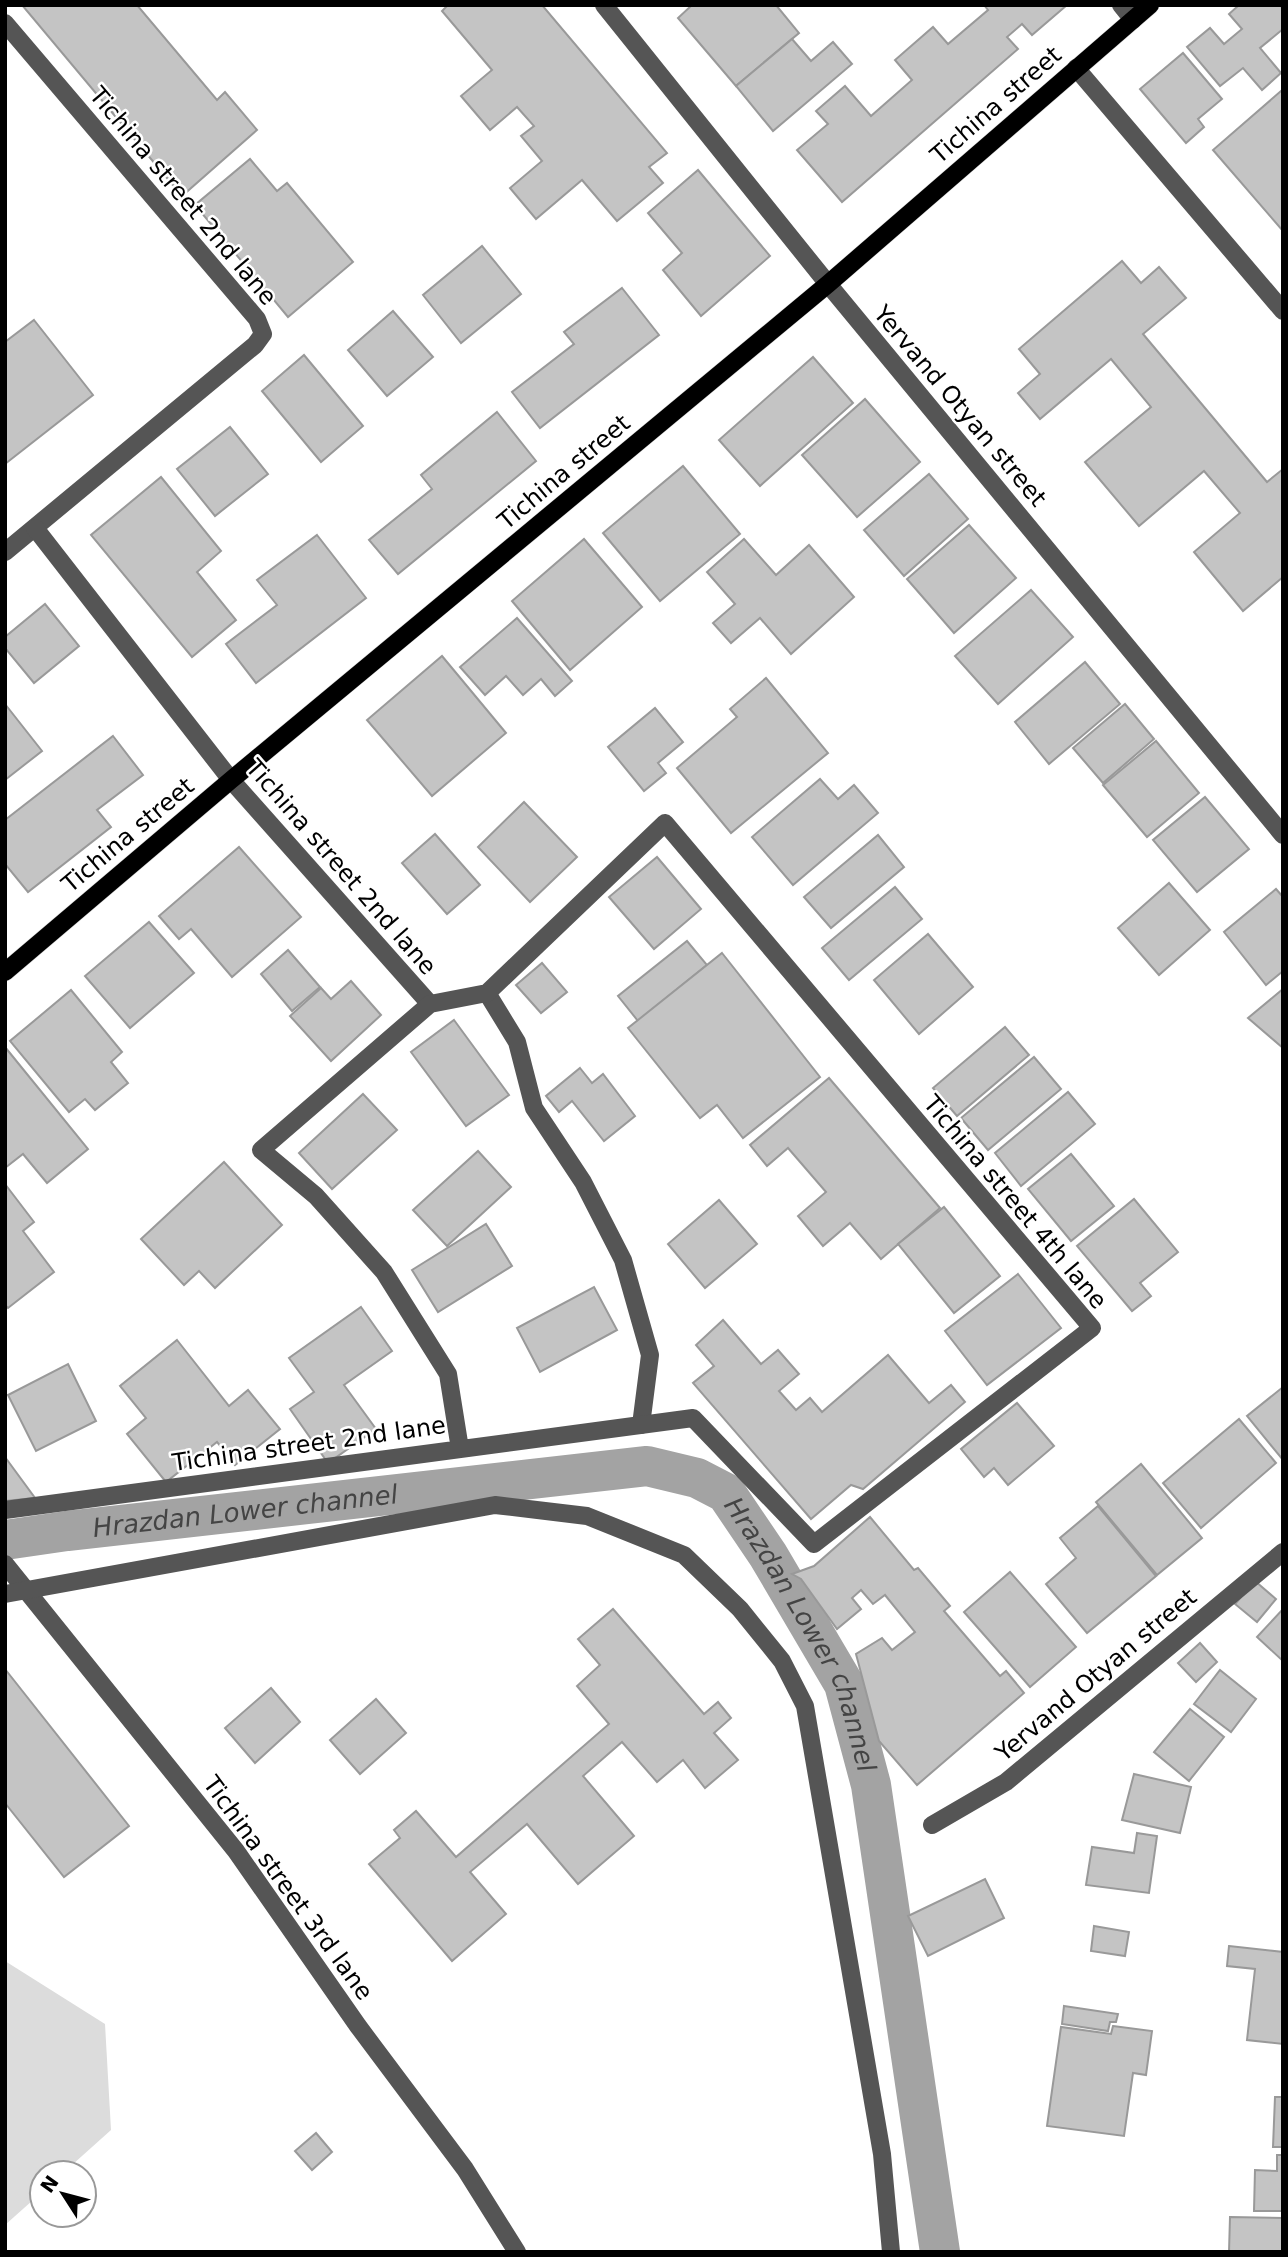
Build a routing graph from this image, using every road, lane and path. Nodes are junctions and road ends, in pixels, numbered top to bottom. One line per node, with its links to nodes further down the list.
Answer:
1 (604, 5): 7 (street, Yervand Otyan street)
2 (1121, 5): 4 (street)
3 (1150, 5): 4 (main road, Tichina street)
4 (1133, 20): 6 (main road, Tichina street)
5 (5, 23): 9 (street, Tichina street 2nd lane)
6 (1076, 68): 7 (main road, Tichina street); 8 (street)
7 (828, 285): 11 (main road, Tichina street); 12 (street, Yervand Otyan street)
8 (1283, 310)
9 (34, 528): 10 (street, Tichina street 2nd lane); 11 (street, Tichina street 2nd lane)
10 (5, 552)
11 (230, 780): 13 (main road, Tichina street); 15 (street, Tichina street 2nd lane)
12 (1283, 835)
13 (5, 972)
14 (487, 993): 15 (street); 16 (street); 16 (street, Tichina street 4th lane)
15 (430, 1004): 17 (street, Tichina street 2nd lane)
16 (641, 1425): 17 (street, Tichina street 4th lane)
17 (460, 1449): 18 (street, Tichina street 2nd lane)
18 (5, 1510)
19 (1283, 1552): 23 (street, Yervand Otyan street)
20 (5, 1564): 21 (street, Tichina street 3rd lane)
21 (27, 1591): 22 (street); 24 (street, Tichina street 3rd lane); 25 (street)
22 (5, 1594)
23 (932, 1825)
24 (517, 2252)
25 (891, 2252)

